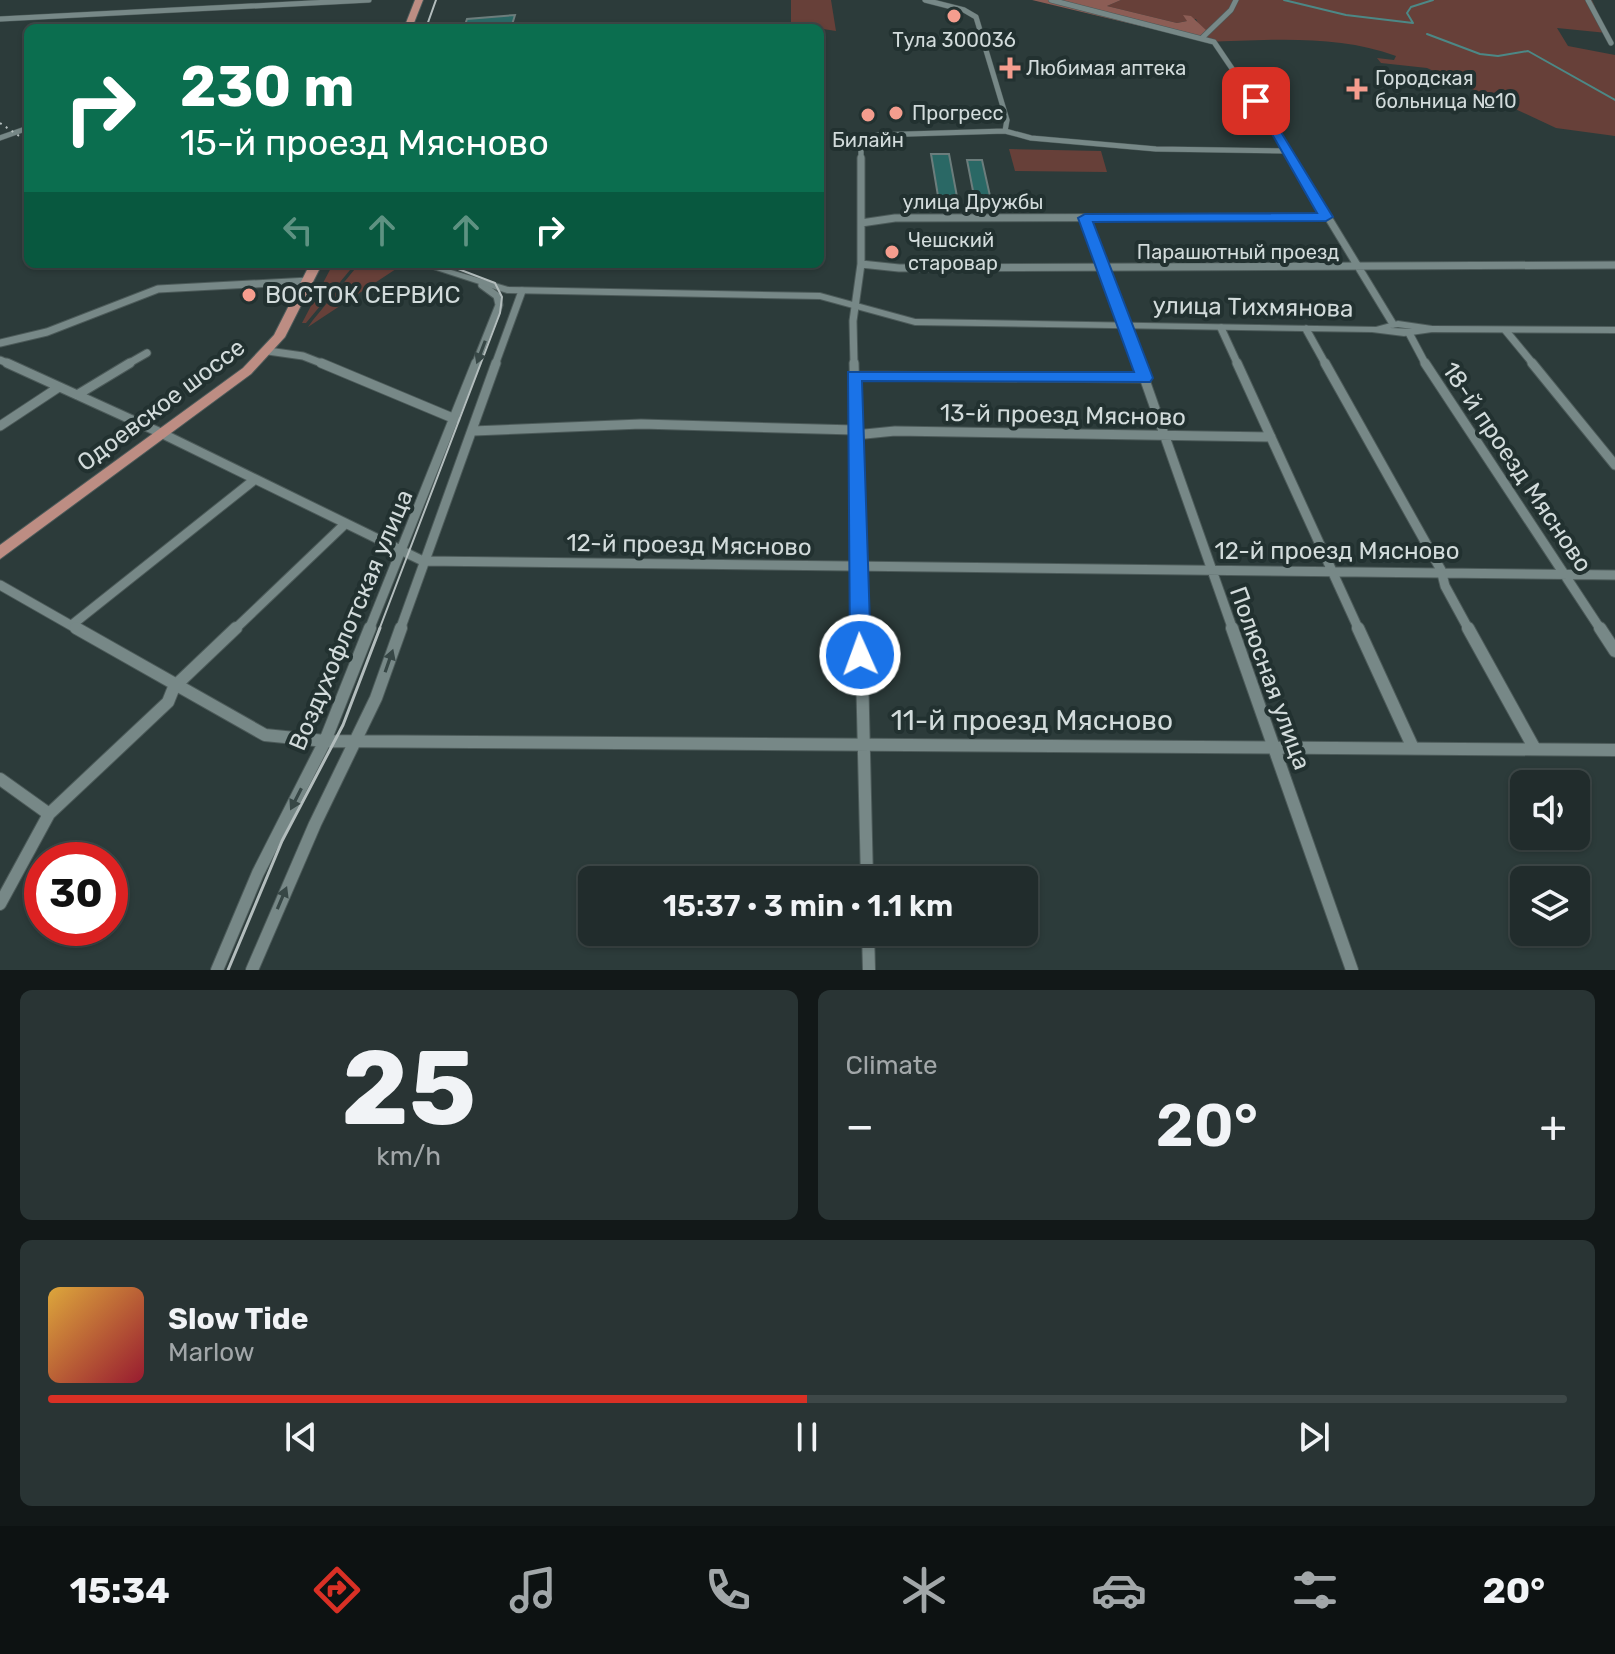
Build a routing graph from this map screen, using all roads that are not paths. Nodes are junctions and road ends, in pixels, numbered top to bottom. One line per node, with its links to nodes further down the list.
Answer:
1 (369, 0): 7 (street)
2 (419, 0): 8 (main road)
3 (925, 0): 12 (street)
4 (1051, 0): 9 (street)
5 (1236, 0): 9 (street)
6 (1588, 0): 10 (street)
7 (0, 19)
8 (410, 24)
9 (1203, 37): 14 (street, 18-й проезд Мясново)
10 (1611, 43)
11 (24, 129): 13 (street)
12 (1005, 131): 14 (street); 17 (street)
13 (0, 138)
14 (1288, 151): 15 (street, 18-й проезд Мясново)
15 (1326, 217): 16 (street, улица Дружбы); 23 (street, 18-й проезд Мясново)
16 (1085, 218): 17 (street, улица Дружбы); 22 (street, Полюсная улица)
17 (861, 223): 18 (street)
18 (861, 264): 22 (street, Парашютный проезд); 27 (street)
19 (1615, 265): 23 (street, Парашютный проезд)
20 (314, 268): 24 (main road, Одоевское шоссе)
21 (433, 268): 25 (street, улица Тихмянова)
22 (1106, 268): 23 (street, Парашютный проезд); 28 (street, Полюсная улица)
23 (1359, 268): 29 (street, 18-й проезд Мясново)
24 (309, 281): 34 (street); 35 (main road, Одоевское шоссе)
25 (482, 285): 26 (street, улица Тихмянова); 42 (street, Воздухофлотская улица, one-way to 42)
26 (522, 291): 27 (street, улица Тихмянова); 44 (street, Воздухофлотская улица)
27 (855, 307): 28 (street, улица Тихмянова); 38 (street)
28 (1126, 325): 30 (street, улица Тихмянова); 39 (street, Полюсная улица)
29 (1399, 326): 31 (street, улица Тихмянова); 32 (street, улица Тихмянова); 58 (street, 18-й проезд Мясново)
30 (1221, 328): 31 (street, улица Тихмянова); 47 (street)
31 (1306, 329): 56 (street)
32 (1506, 331): 33 (street, улица Тихмянова); 49 (street)
33 (1613, 333)
34 (0, 343)
35 (268, 351): 42 (street); 46 (main road, Одоевское шоссе)
36 (147, 353): 41 (street)
37 (0, 360): 40 (street, 12-й проезд Мясново)
38 (854, 376): 39 (street); 45 (street)
39 (1145, 378): 48 (street, Полюсная улица)
40 (59, 387): 41 (street, 12-й проезд Мясново); 43 (street)
41 (77, 395): 46 (street, 12-й проезд Мясново)
42 (455, 419): 52 (street, Воздухофлотская улица)
43 (0, 426)
44 (473, 431): 45 (street, 13-й проезд Мясново); 54 (street, Воздухофлотская улица)
45 (855, 432): 48 (street, 13-й проезд Мясново); 55 (street)
46 (163, 434): 50 (street, 12-й проезд Мясново); 53 (main road, Одоевское шоссе)
47 (1271, 437): 48 (street, 13-й проезд Мясново); 59 (street)
48 (1165, 438): 57 (street, Полюсная улица)
49 (1615, 465)
50 (254, 480): 51 (street, 12-й проезд Мясново); 62 (street)
51 (345, 524): 52 (street, 12-й проезд Мясново); 64 (street)
52 (402, 551): 54 (street, 12-й проезд Мясново); 66 (street, Воздухофлотская улица)
53 (0, 553)
54 (423, 561): 55 (street, 12-й проезд Мясново); 65 (street, Воздухофлотская улица, one-way to 54)
55 (857, 567): 57 (street, 12-й проезд Мясново); 67 (street)
56 (1441, 570): 58 (street, 12-й проезд Мясново); 59 (street, 12-й проезд Мясново); 70 (street)
57 (1211, 571): 59 (street, 12-й проезд Мясново); 68 (street, Полюсная улица)
58 (1563, 572): 60 (street, 12-й проезд Мясново); 63 (street, 18-й проезд Мясново)
59 (1333, 573): 69 (street)
60 (1615, 575)
61 (0, 585): 62 (street, 11-й проезд Мясново)
62 (73, 624): 64 (street, 11-й проезд Мясново)
63 (1615, 651)
64 (174, 687): 66 (street, 11-й проезд Мясново); 73 (street)
65 (359, 739): 66 (street, 11-й проезд Мясново); 67 (street, 11-й проезд Мясново); 78 (street, Воздухофлотская улица, one-way to 65)
66 (325, 741): 77 (street, Воздухофлотская улица, one-way to 77)
67 (864, 743): 68 (street, 11-й проезд Мясново); 74 (street)
68 (1275, 746): 69 (street, 11-й проезд Мясново); 80 (street, Полюсная улица)
69 (1413, 748): 70 (street, 11-й проезд Мясново)
70 (1535, 749): 71 (street, 11-й проезд Мясново)
71 (1615, 750)
72 (0, 779): 73 (street)
73 (49, 814): 75 (street)
74 (867, 866)
75 (0, 904)
76 (868, 946): 79 (street)
77 (217, 970)
78 (252, 970)
79 (869, 970)
80 (1352, 970)

